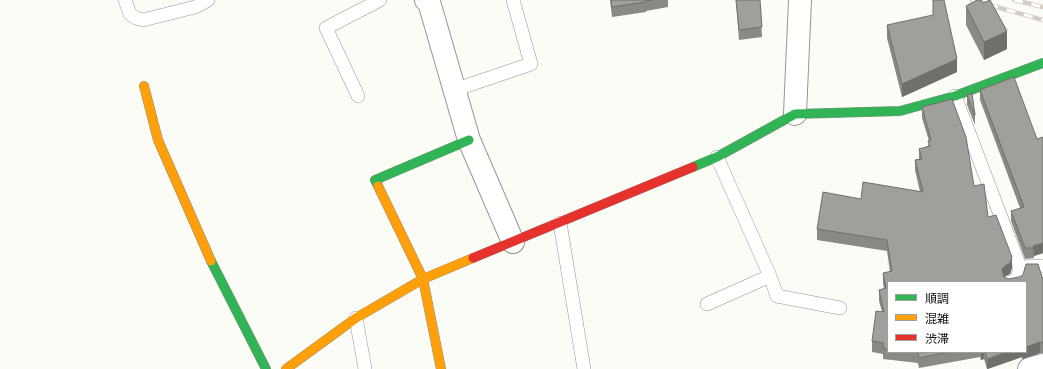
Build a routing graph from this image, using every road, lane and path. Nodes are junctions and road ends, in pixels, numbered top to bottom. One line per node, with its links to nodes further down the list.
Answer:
1 (125, 0): 2 (lane)
2 (208, 0)
3 (380, 0): 10 (lane)
4 (426, 0): 9 (street)
5 (513, 0): 9 (lane)
6 (800, 0): 12 (street)
7 (1043, 63): 11 (street)
8 (144, 86): 26 (street)
9 (454, 90): 13 (street)
10 (358, 96)
11 (955, 96): 12 (street); 18 (lane)
12 (795, 114): 14 (street)
13 (469, 140): 16 (street); 20 (street)
14 (717, 157): 15 (street); 19 (lane)
15 (560, 223): 16 (street); 30 (lane)
16 (513, 242): 20 (street)
17 (1043, 266): 18 (lane)
18 (1020, 267): 21 (lane)
19 (770, 276): 22 (lane); 23 (lane)
20 (423, 279): 24 (street); 29 (street)
21 (1014, 281)
22 (707, 304)
23 (840, 308)
24 (356, 318): 27 (street); 28 (lane)
25 (1043, 365): 31 (street)
26 (266, 369)
27 (286, 369)
28 (364, 369)
29 (441, 369)
30 (584, 369)
31 (1029, 369)

